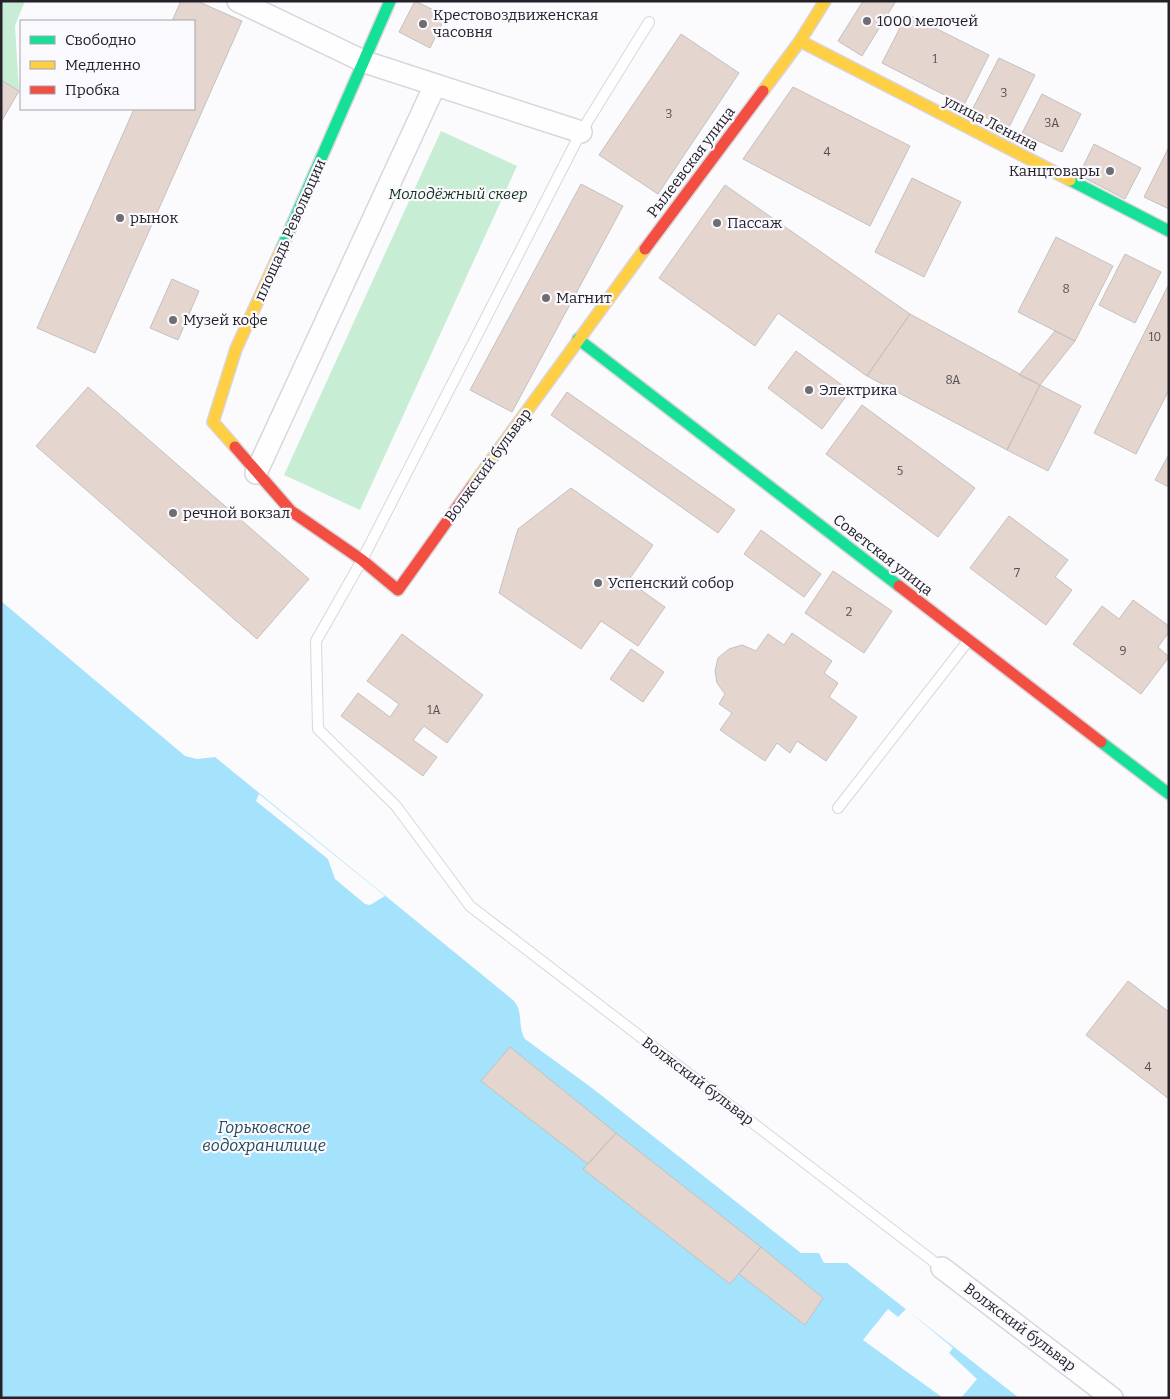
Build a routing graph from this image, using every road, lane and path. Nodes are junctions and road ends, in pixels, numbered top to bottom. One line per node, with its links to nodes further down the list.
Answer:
1 (238, 1): 6 (street)
2 (390, 1): 6 (street, площадь Революции)
3 (826, 1): 5 (street, Рылеевская улица)
4 (649, 22): 8 (lane)
5 (800, 41): 9 (street, улица Ленина); 10 (street, Рылеевская улица)
6 (365, 62): 7 (street); 11 (street, площадь Революции)
7 (434, 85): 8 (street); 11 (street)
8 (581, 132): 12 (lane)
9 (1169, 232)
10 (578, 340): 13 (street, Волжский бульвар); 14 (street, Советская улица)
11 (256, 473): 12 (street, площадь Революции)
12 (362, 560): 13 (street, площадь Революции); 17 (lane, Волжский бульвар)
13 (398, 590)
14 (968, 640): 15 (street, Советская улица); 16 (lane)
15 (1169, 794)
16 (838, 808)
17 (942, 1268): 18 (street, Волжский бульвар)
18 (1112, 1398)

